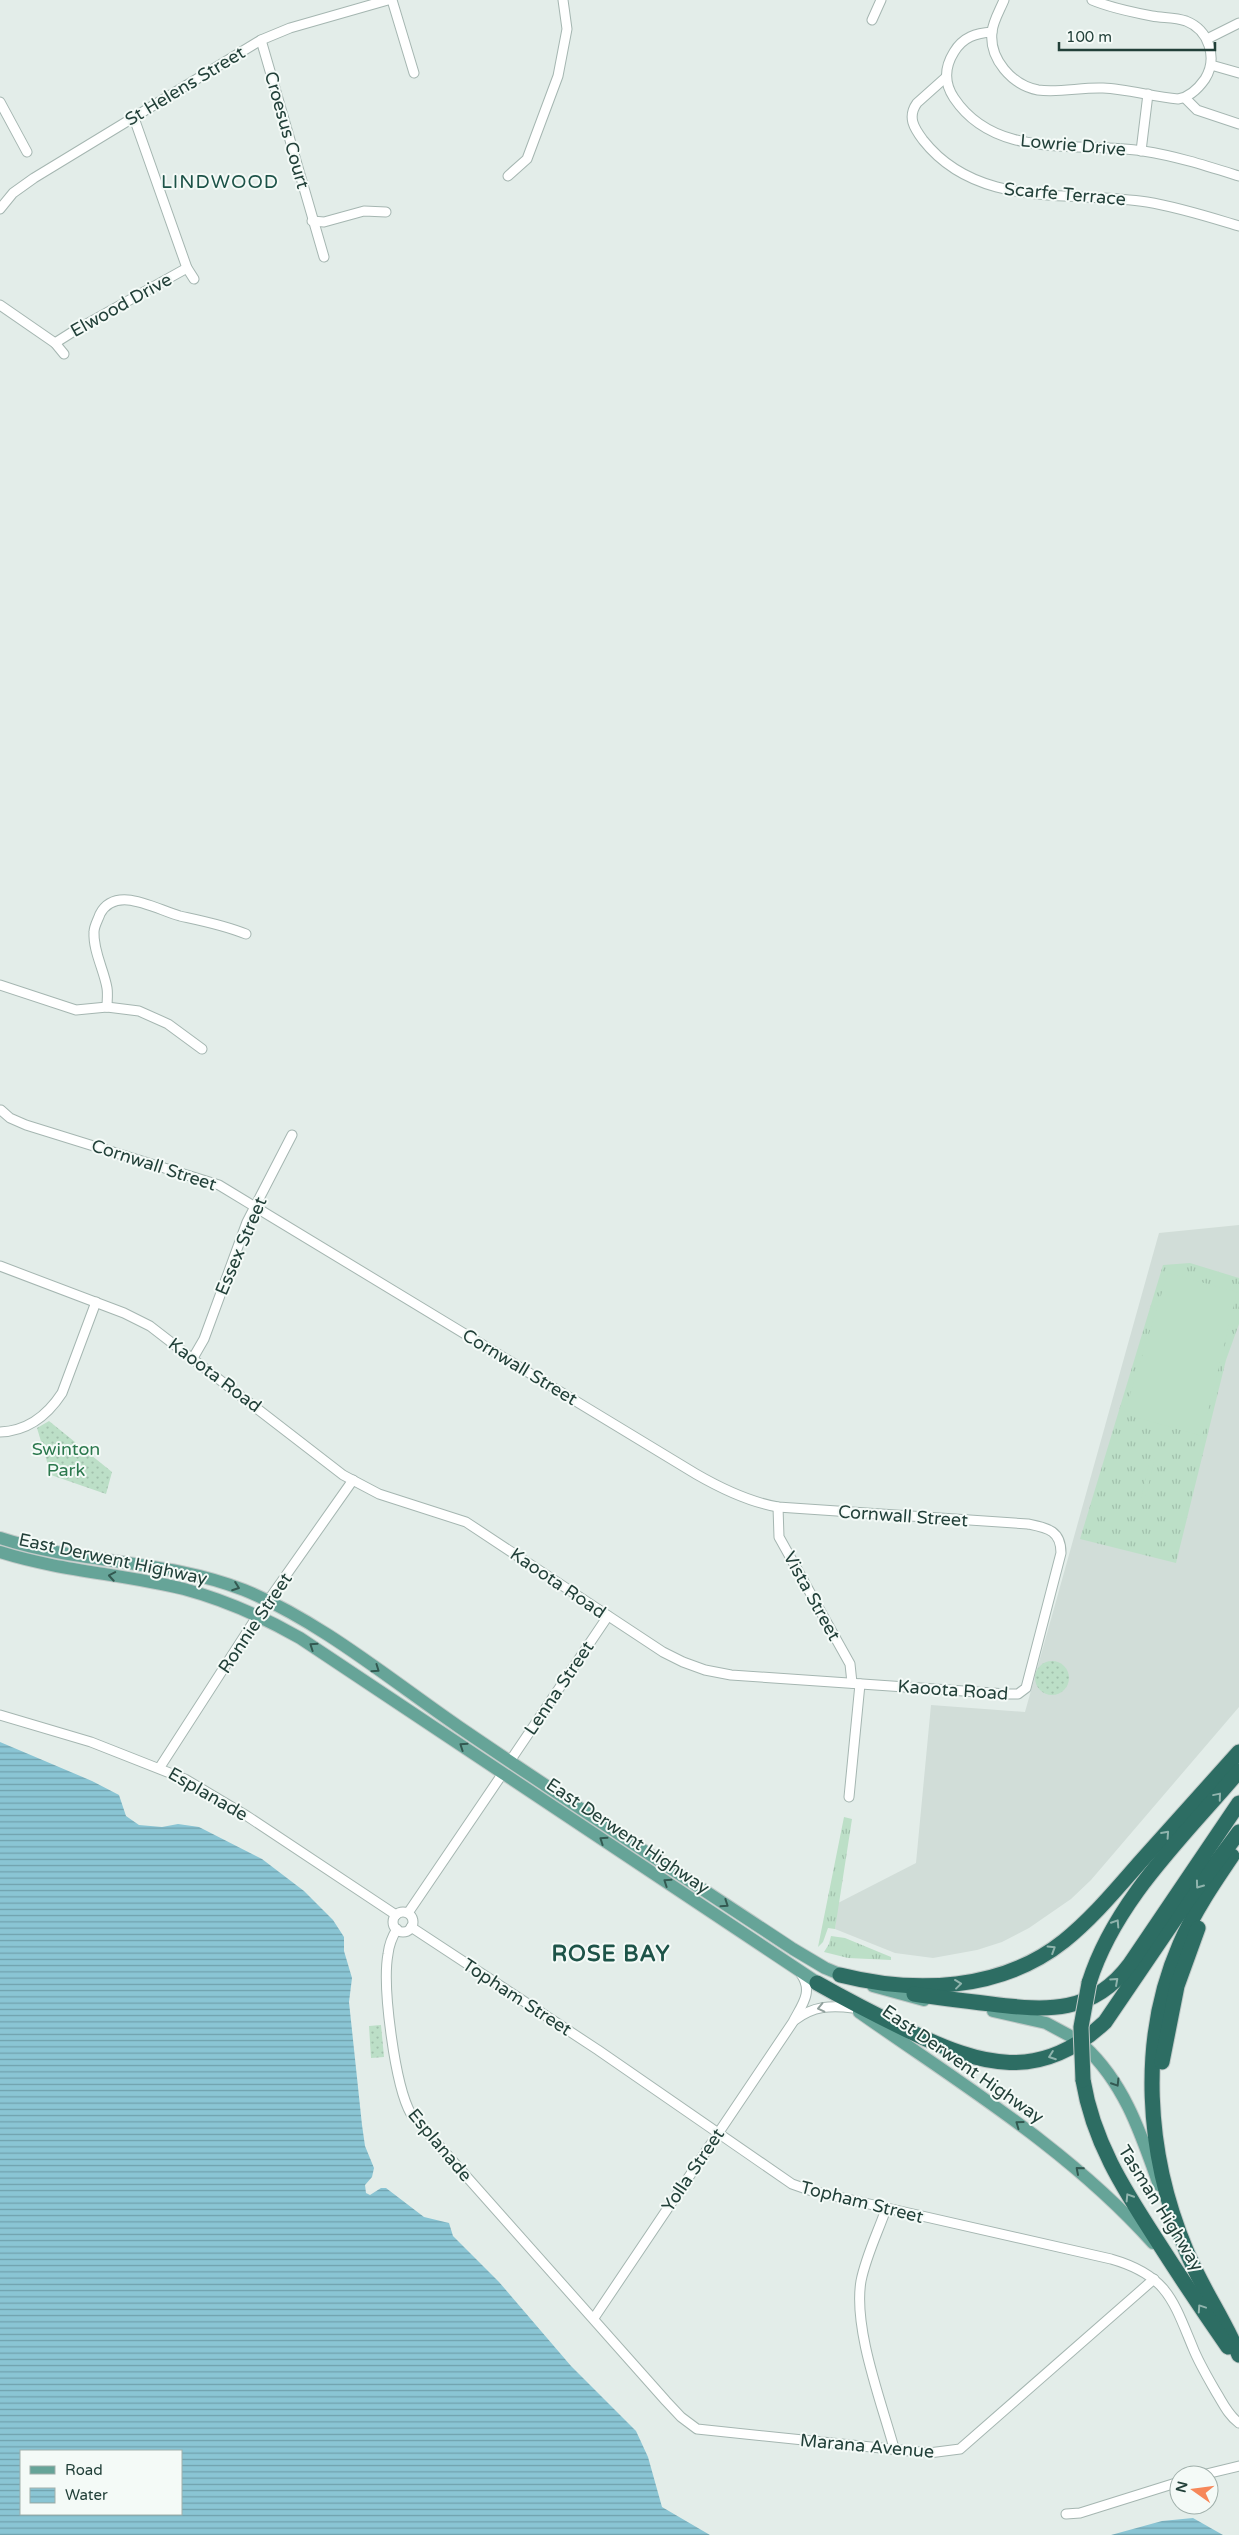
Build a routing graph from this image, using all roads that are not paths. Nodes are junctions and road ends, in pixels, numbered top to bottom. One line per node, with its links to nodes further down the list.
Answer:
1 (390, 0): 10 (street, St Helens Street); 12 (street)
2 (563, 0): 22 (street)
3 (881, 0): 6 (street)
4 (1004, 0): 8 (street)
5 (1092, 0): 9 (street)
6 (872, 20)
7 (1239, 23): 9 (street)
8 (992, 32): 14 (street); 15 (street)
9 (1207, 39): 11 (street)
10 (261, 40): 18 (street, St Helens Street); 26 (street, Croesus Court)
11 (1210, 65): 13 (street); 16 (street)
12 (414, 73)
13 (1239, 73)
14 (946, 78): 20 (street, Lowrie Drive); 27 (street, Scarfe Terrace)
15 (1148, 94): 16 (street); 20 (street)
16 (1185, 98): 19 (street)
17 (0, 102): 21 (street)
18 (134, 118): 24 (street, St Helens Street); 29 (street, Elwood Drive)
19 (1239, 124)
20 (1141, 151): 23 (street, Lowrie Drive)
21 (27, 152)
22 (508, 176)
23 (1239, 176)
24 (0, 209)
25 (386, 212): 26 (street)
26 (312, 221): 28 (street, Croesus Court)
27 (1239, 226)
28 (324, 257)
29 (187, 268): 30 (street, Elwood Drive); 32 (street, Elwood Drive)
30 (194, 279)
31 (0, 305): 32 (street, Elwood Drive)
32 (56, 343): 33 (street, Elwood Drive)
33 (64, 354)
34 (246, 934): 36 (street)
35 (0, 985): 36 (street)
36 (107, 1007): 37 (street)
37 (202, 1049)
38 (1, 1110): 40 (street, Cornwall Street)
39 (292, 1135): 40 (street, Essex Street)
40 (256, 1207): 43 (street, Essex Street); 46 (street, Cornwall Street)
41 (0, 1266): 42 (street, Kaoota Road)
42 (96, 1302): 43 (street, Kaoota Road); 44 (street)
43 (193, 1358): 45 (street, Kaoota Road)
44 (0, 1432)
45 (353, 1480): 50 (street, Ronnie Street); 52 (street, Kaoota Road)
46 (778, 1508): 48 (street, Cornwall Street); 53 (street, Vista Street)
47 (0, 1538): 50 (main road, East Derwent Highway, one-way to 50)
48 (1060, 1540): 53 (street, Kaoota Road)
49 (0, 1552): 51 (main road, East Derwent Highway, one-way to 49)
50 (269, 1601): 51 (street, Ronnie Street); 56 (main road, East Derwent Highway, one-way to 56)
51 (258, 1615): 57 (street, Ronnie Street); 59 (main road, East Derwent Highway, one-way to 51)
52 (608, 1616): 53 (street, Kaoota Road); 56 (street, Lenna Street)
53 (856, 1684): 60 (street, Vista Street)
54 (0, 1715): 57 (street, Esplanade)
55 (1239, 1752): 70 (highway, one-way to 55)
56 (510, 1760): 70 (main road, East Derwent Highway, one-way to 70)
57 (160, 1767): 66 (street, Esplanade)
58 (1239, 1771): 78 (highway, Tasman Highway, one-way to 58, bridge)
59 (503, 1773): 65 (street); 69 (main road, East Derwent Highway, one-way to 59)
60 (850, 1797)
61 (1239, 1803): 72 (highway, one-way to 61)
62 (1239, 1832): 71 (highway, one-way to 71)
63 (1239, 1846): 77 (highway, Tasman Highway)
64 (1239, 1858): 81 (highway)
65 (408, 1913): 66 (street); 67 (street)
66 (396, 1915): 68 (street)
67 (412, 1927): 68 (street); 75 (street, Topham Street)
68 (397, 1929): 80 (street, Esplanade)
69 (795, 1968): 71 (main road, East Derwent Highway); 74 (street, Yolla Street)
70 (840, 1975): 72 (main road, East Derwent Highway)
71 (817, 1983): 73 (main road, East Derwent Highway)
72 (885, 1990): 77 (main road, East Derwent Highway, one-way to 77)
73 (853, 2008): 74 (street, Yolla Street, one-way to 74); 78 (main road, East Derwent Highway, one-way to 73)
74 (793, 2022): 75 (street, Yolla Street)
75 (717, 2134): 76 (street, Topham Street); 80 (street, Yolla Street)
76 (886, 2209): 79 (street, Topham Street); 84 (street)
77 (1184, 2247): 81 (highway, Tasman Highway)
78 (1174, 2267): 82 (highway, Tasman Highway, one-way to 78)
79 (1154, 2280): 83 (street, Topham Street); 84 (street, Marana Avenue)
80 (594, 2318): 84 (street, Marana Avenue)
81 (1239, 2354)
82 (1239, 2363)
83 (1239, 2423)
84 (894, 2448)
85 (1239, 2466): 86 (street)
86 (1219, 2471)
87 (1169, 2485): 88 (street)
88 (1066, 2514)

